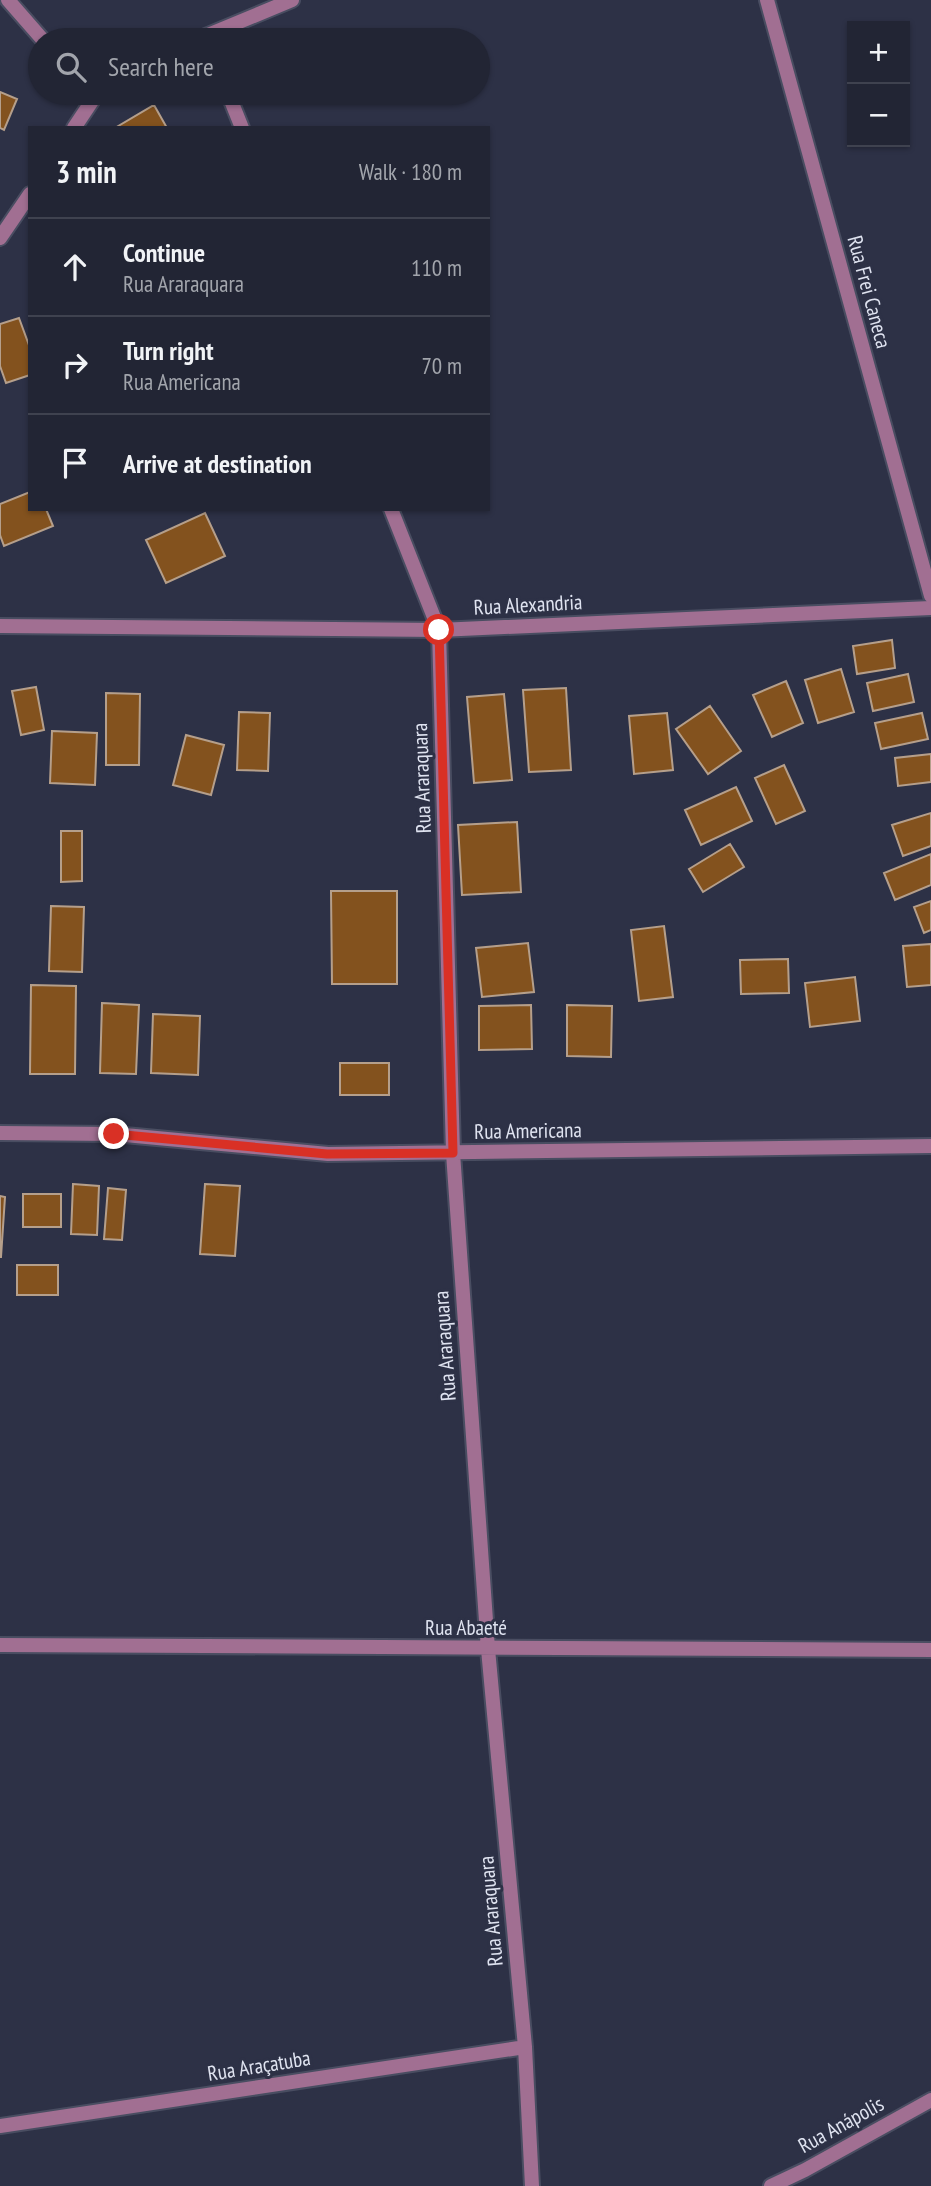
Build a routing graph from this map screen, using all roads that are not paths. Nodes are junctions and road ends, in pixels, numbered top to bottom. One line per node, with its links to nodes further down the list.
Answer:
1 (8, 0): 4 (street)
2 (292, 0): 5 (street)
3 (766, 0): 13 (street, Rua Frei Caneca)
4 (32, 28)
5 (226, 28)
6 (89, 105): 8 (street)
7 (233, 105): 9 (street)
8 (75, 126)
9 (241, 126)
10 (28, 197): 11 (street)
11 (0, 238)
12 (392, 511): 17 (street, Rua Araraquara)
13 (925, 552): 14 (street, Rua Frei Caneca)
14 (931, 596)
15 (931, 608): 17 (street, Rua Alexandria)
16 (0, 626): 17 (street, Rua Alexandria)
17 (439, 630): 20 (street, Rua Araraquara)
18 (0, 1133): 20 (street, Rua Americana)
19 (931, 1146): 20 (street, Rua Americana)
20 (453, 1153): 22 (street, Rua Araraquara)
21 (0, 1645): 22 (street, Rua Abaeté)
22 (488, 1649): 23 (street, Rua Abaeté); 24 (street, Rua Araraquara)
23 (931, 1650)
24 (525, 2047): 26 (street, Rua Araçatuba); 27 (street, Rua Araraquara)
25 (931, 2100): 28 (street, Rua Anápolis)
26 (0, 2126)
27 (532, 2186)
28 (771, 2186)

